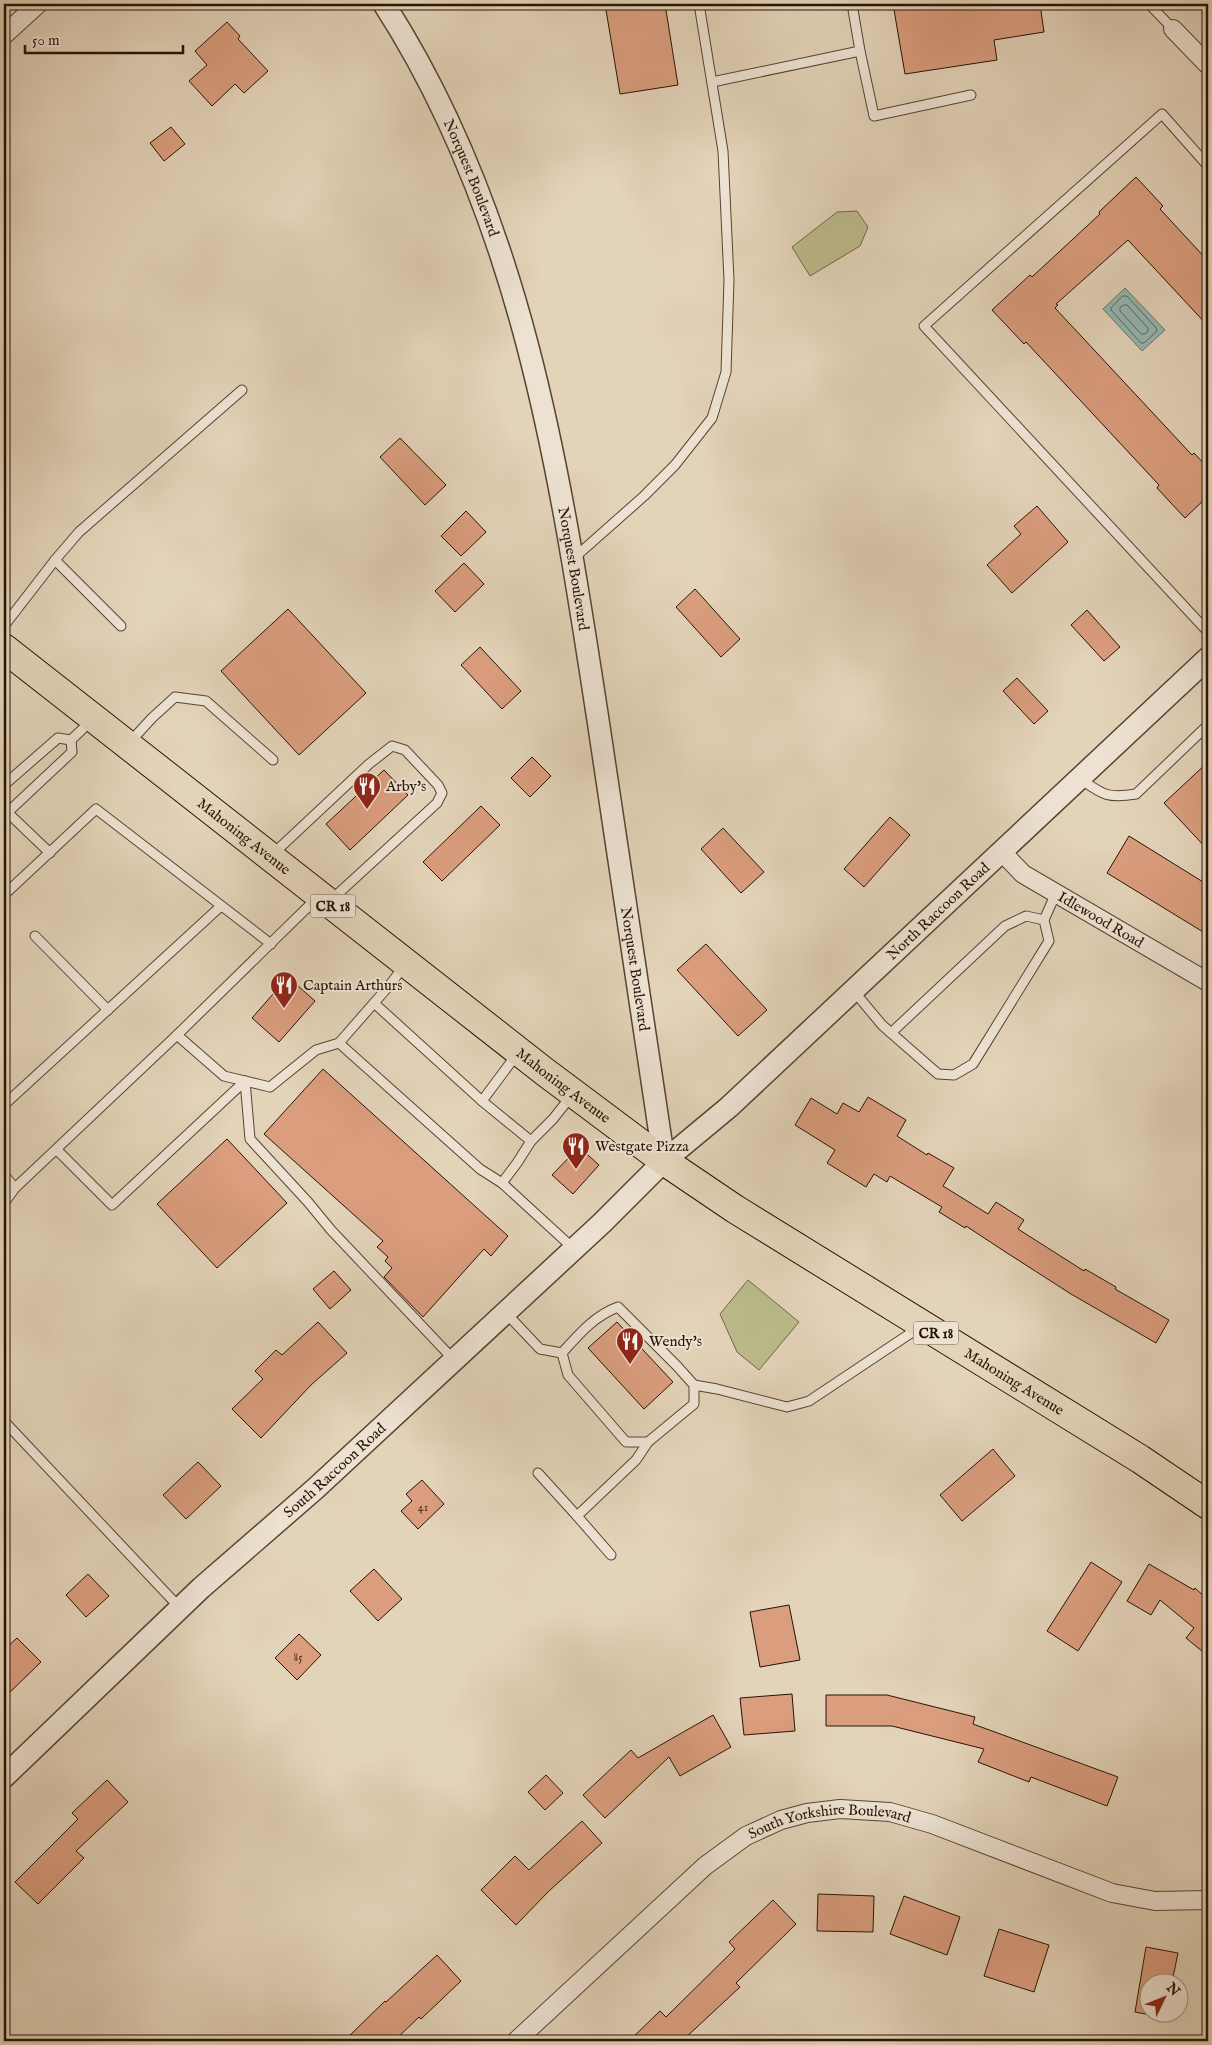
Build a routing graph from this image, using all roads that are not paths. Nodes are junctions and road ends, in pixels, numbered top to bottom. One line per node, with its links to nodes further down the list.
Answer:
1 (38, 4): 7 (street)
2 (384, 4): 15 (street, Norquest Boulevard)
3 (699, 4): 10 (lane)
4 (852, 4): 8 (lane)
5 (1148, 4): 6 (lane)
6 (1173, 29): 9 (street)
7 (4, 35)
8 (860, 51): 10 (lane); 11 (lane)
9 (1208, 65)
10 (712, 82): 15 (lane)
11 (971, 95)
12 (1208, 166): 18 (lane)
13 (242, 390): 14 (lane)
14 (55, 560): 16 (lane); 17 (lane)
15 (572, 560): 54 (street, Norquest Boulevard)
16 (4, 626)
17 (121, 626)
18 (1208, 632)
19 (4, 648): 21 (main road, Mahoning Avenue / CR 18)
20 (1208, 658): 26 (street, North Raccoon Road)
21 (94, 719): 23 (lane); 24 (main road, Mahoning Avenue / CR 18)
22 (1208, 725): 26 (lane)
23 (71, 740): 27 (lane); 28 (lane)
24 (127, 745): 25 (lane); 31 (main road, Mahoning Avenue / CR 18)
25 (273, 760)
26 (1079, 778): 29 (street, North Raccoon Road)
27 (4, 785)
28 (6, 811): 30 (lane)
29 (1001, 850): 32 (street, Idlewood Road); 41 (street, North Raccoon Road)
30 (50, 853): 33 (lane); 35 (lane)
31 (270, 857): 34 (main road, Mahoning Avenue / CR 18); 34 (lane)
32 (1056, 893): 36 (lane); 40 (street, Idlewood Road)
33 (4, 895)
34 (324, 899): 38 (lane); 39 (main road, Mahoning Avenue / CR 18)
35 (221, 906): 38 (lane); 43 (lane)
36 (1044, 920): 44 (lane); 44 (lane)
37 (34, 936): 43 (lane)
38 (271, 944): 45 (lane)
39 (406, 964): 42 (lane); 47 (main road, Mahoning Avenue / CR 18)
40 (1208, 982)
41 (853, 990): 44 (lane); 54 (street, North Raccoon Road)
42 (374, 1003): 46 (lane); 50 (lane)
43 (108, 1010): 51 (lane)
44 (891, 1033)
45 (177, 1034): 48 (lane); 53 (lane)
46 (339, 1043): 48 (lane); 56 (lane)
47 (518, 1052): 49 (main road, Mahoning Avenue / CR 18); 50 (lane)
48 (245, 1081): 53 (lane); 63 (lane)
49 (573, 1094): 52 (lane); 54 (main road, Mahoning Avenue / CR 18)
50 (482, 1101): 52 (lane)
51 (4, 1105)
52 (531, 1141): 56 (lane)
53 (57, 1150): 57 (lane)
54 (664, 1161): 59 (street, South Raccoon Road); 61 (main road, Mahoning Avenue / CR 18)
55 (4, 1175): 57 (lane)
56 (502, 1183): 59 (lane)
57 (16, 1188): 58 (lane)
58 (4, 1203)
59 (574, 1249): 60 (street, South Raccoon Road)
60 (505, 1312): 62 (lane); 63 (street, South Raccoon Road)
61 (923, 1325): 64 (lane); 68 (main road, Mahoning Avenue / CR 18)
62 (562, 1353): 64 (lane); 66 (lane)
63 (454, 1360): 71 (street, South Raccoon Road)
64 (694, 1385): 66 (lane)
65 (4, 1421): 71 (lane)
66 (648, 1442): 69 (lane)
67 (538, 1473): 69 (lane)
68 (1208, 1505)
69 (577, 1516): 70 (lane)
70 (612, 1555)
71 (180, 1608): 72 (street, South Raccoon Road)
72 (4, 1777)
73 (1208, 1900): 74 (street, South Yorkshire Boulevard)
74 (516, 2041)

